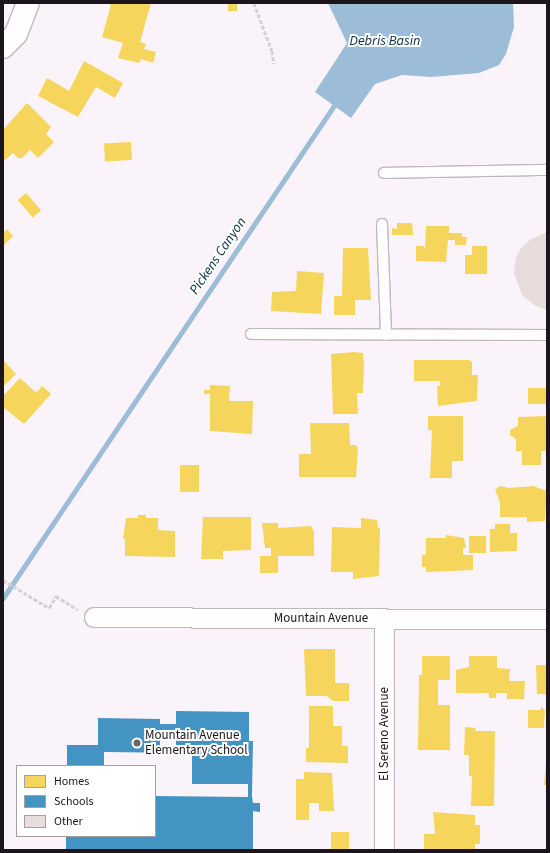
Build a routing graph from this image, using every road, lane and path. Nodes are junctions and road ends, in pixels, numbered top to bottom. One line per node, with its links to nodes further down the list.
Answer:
1 (28, 3): 3 (street)
2 (254, 3): 4 (path)
3 (3, 47)
4 (274, 64)
5 (547, 170): 6 (lane)
6 (384, 173)
7 (382, 224): 9 (lane)
8 (250, 334): 9 (lane)
9 (386, 334): 10 (lane)
10 (547, 335)
11 (3, 580): 12 (path)
12 (94, 617): 13 (street, Mountain Avenue)
13 (384, 618): 14 (street, Mountain Avenue); 15 (street, El Sereno Avenue)
14 (547, 619)
15 (384, 850)

